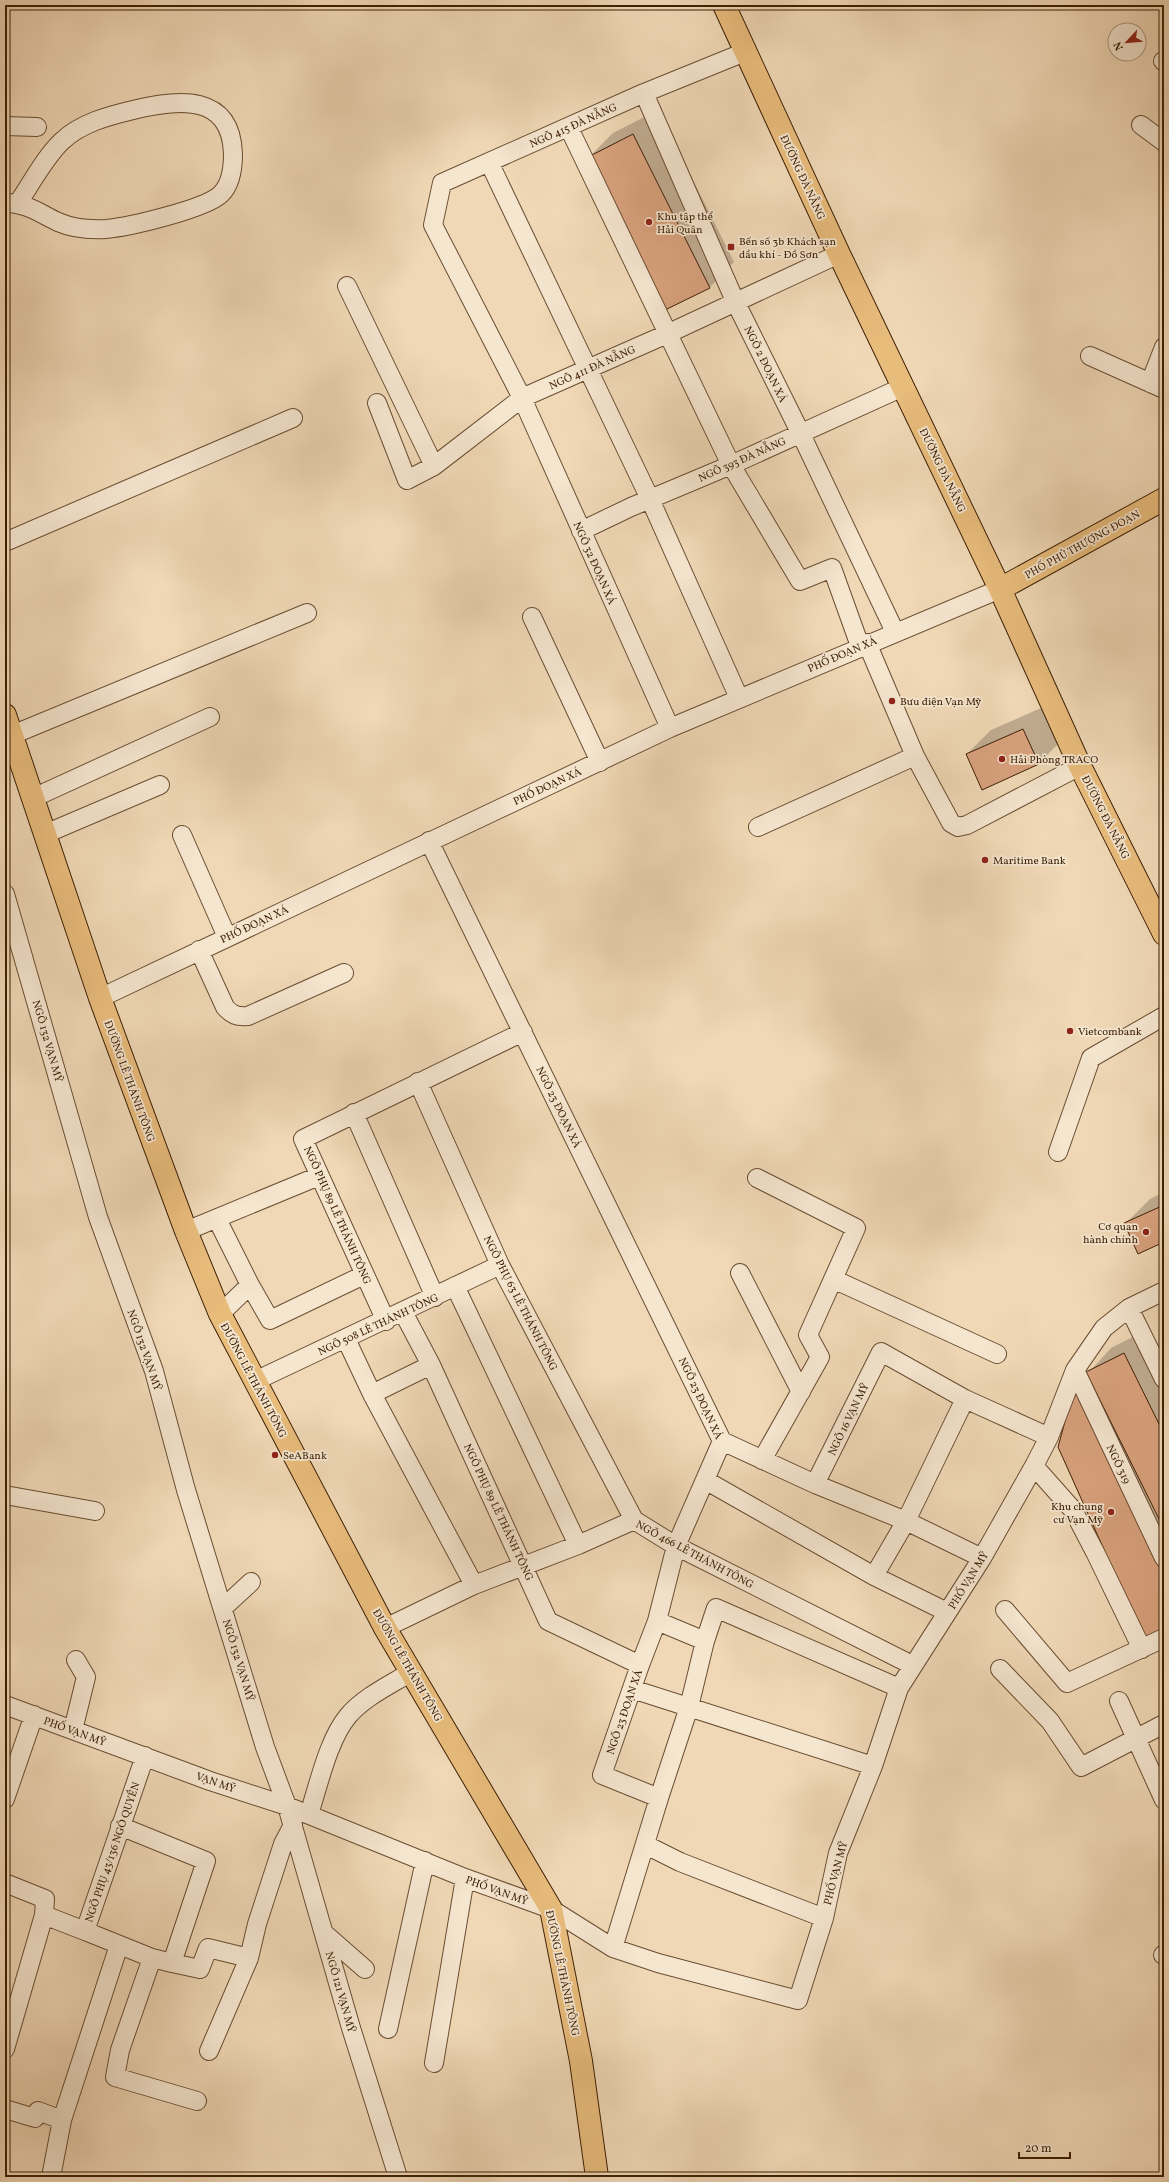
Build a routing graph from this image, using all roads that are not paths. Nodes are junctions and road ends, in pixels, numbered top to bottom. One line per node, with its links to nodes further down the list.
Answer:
1 (724, 5): 2 (main road, ĐƯỜNG ĐÀ NẴNG)
2 (745, 52): 3 (street, NGÕ 415 ĐÀ NẴNG); 11 (main road, ĐƯỜNG ĐÀ NẴNG)
3 (644, 93): 7 (street, NGÕ 415 ĐÀ NẴNG); 13 (street, NGÕ 2 ĐOẠN XÁ)
4 (1141, 125): 8 (street)
5 (5, 126): 6 (street)
6 (37, 127)
7 (569, 128): 9 (street, NGÕ 415 ĐÀ NẴNG); 14 (street)
8 (1164, 142)
9 (489, 162): 17 (street); 20 (street, NGÕ 415 ĐÀ NẴNG)
10 (11, 203): 10 (street)
11 (839, 254): 13 (street, NGÕ 411 ĐÀ NẴNG); 18 (main road, ĐƯỜNG ĐÀ NẴNG)
12 (347, 286): 25 (street)
13 (735, 301): 14 (street, NGÕ 411 ĐÀ NẴNG); 23 (street, NGÕ 2 ĐOẠN XÁ)
14 (667, 334): 17 (street, NGÕ 411 ĐÀ NẴNG); 24 (street)
15 (1164, 348): 19 (street)
16 (1090, 356): 19 (street)
17 (587, 368): 20 (street, NGÕ 411 ĐÀ NẴNG); 26 (street)
18 (903, 386): 23 (street, NGÕ 393 ĐÀ NẴNG); 30 (main road, ĐƯỜNG ĐÀ NẴNG)
19 (1157, 386)
20 (522, 398): 25 (street, NGÕ 411 ĐÀ NẴNG); 28 (street, NGÕ 32 ĐOẠN XÁ)
21 (377, 403): 25 (street, NGÕ 411 ĐÀ NẴNG)
22 (293, 418): 29 (street)
23 (800, 432): 24 (street, NGÕ 393 ĐÀ NẴNG); 33 (street, NGÕ 2 ĐOẠN XÁ)
24 (732, 465): 26 (street, NGÕ 393 ĐÀ NẴNG); 34 (street)
25 (434, 466)
26 (650, 499): 28 (street, NGÕ 393 ĐÀ NẴNG); 35 (street)
27 (1164, 499): 30 (main road, PHỐ PHỦ THƯỢNG ĐOẠN)
28 (581, 531): 38 (street, NGÕ 32 ĐOẠN XÁ)
29 (5, 542)
30 (1000, 588): 33 (street, PHỐ ĐOẠN XÁ); 41 (main road, ĐƯỜNG ĐÀ NẴNG)
31 (307, 613): 37 (street)
32 (532, 617): 40 (street)
33 (895, 632): 34 (street, PHỐ ĐOẠN XÁ)
34 (863, 645): 35 (street, PHỐ ĐOẠN XÁ); 39 (street)
35 (740, 698): 38 (street, PHỐ ĐOẠN XÁ)
36 (210, 717): 43 (street)
37 (8, 725): 43 (main road, ĐƯỜNG LÊ THÁNH TÔNG)
38 (670, 728): 40 (street, PHỐ ĐOẠN XÁ)
39 (915, 756): 41 (street); 44 (street)
40 (600, 762): 47 (street, PHỐ ĐOẠN XÁ)
41 (1080, 766): 49 (main road, ĐƯỜNG ĐÀ NẴNG)
42 (160, 785): 45 (street)
43 (33, 798): 45 (main road, ĐƯỜNG LÊ THÁNH TÔNG)
44 (758, 827)
45 (45, 834): 53 (main road, ĐƯỜNG LÊ THÁNH TÔNG)
46 (182, 835): 50 (street)
47 (429, 841): 50 (street, PHỐ ĐOẠN XÁ); 55 (street, NGÕ 23 ĐOẠN XÁ)
48 (5, 894): 102 (street, NGÕ 132 VẠN MỸ)
49 (1163, 926)
50 (227, 937): 51 (street, PHỐ ĐOẠN XÁ)
51 (199, 950): 52 (street); 53 (street, PHỐ ĐOẠN XÁ)
52 (344, 973)
53 (100, 998): 62 (main road, ĐƯỜNG LÊ THÁNH TÔNG)
54 (1164, 1016): 58 (street)
55 (523, 1032): 56 (street, NGÕ PHỤ 89 LÊ THÁNH TÔNG); 85 (street, NGÕ 23 ĐOẠN XÁ)
56 (418, 1082): 57 (street, NGÕ PHỤ 89 LÊ THÁNH TÔNG); 63 (street, NGÕ PHỤ 63 LÊ THÁNH TÔNG)
57 (354, 1113): 59 (street, NGÕ PHỤ 89 LÊ THÁNH TÔNG); 70 (street)
58 (1058, 1152)
59 (319, 1176): 61 (street); 65 (street, NGÕ PHỤ 89 LÊ THÁNH TÔNG)
60 (757, 1178): 66 (street)
61 (217, 1219): 62 (street); 67 (street)
62 (186, 1231): 73 (main road, ĐƯỜNG LÊ THÁNH TÔNG)
63 (500, 1265): 68 (street, NGÕ 508 LÊ THÁNH TÔNG); 92 (street, NGÕ PHỤ 63 LÊ THÁNH TÔNG)
64 (740, 1273): 81 (street)
65 (364, 1275): 67 (street); 74 (street, NGÕ PHỤ 89 LÊ THÁNH TÔNG)
66 (833, 1279): 76 (street); 81 (street)
67 (250, 1285): 73 (street)
68 (455, 1286): 70 (street, NGÕ 508 LÊ THÁNH TÔNG); 94 (street)
69 (1164, 1292): 71 (street, PHỐ VẠN MỸ)
70 (435, 1297): 72 (street, NGÕ 508 LÊ THÁNH TÔNG)
71 (1129, 1308): 78 (street, PHỐ VẠN MỸ); 79 (street)
72 (403, 1312): 74 (street, NGÕ 508 LÊ THÁNH TÔNG); 77 (street, NGÕ PHỤ 89 LÊ THÁNH TÔNG)
73 (220, 1314): 80 (main road, ĐƯỜNG LÊ THÁNH TÔNG)
74 (386, 1321): 75 (street, NGÕ 508 LÊ THÁNH TÔNG)
75 (346, 1339): 80 (street, NGÕ 508 LÊ THÁNH TÔNG); 82 (street)
76 (997, 1354)
77 (431, 1365): 82 (street); 98 (street, NGÕ PHỤ 89 LÊ THÁNH TÔNG)
78 (1075, 1370): 84 (street, PHỐ VẠN MỸ); 97 (street, NGÕ 319)
79 (1164, 1379)
80 (255, 1381): 106 (main road, ĐƯỜNG LÊ THÁNH TÔNG)
81 (801, 1392): 86 (street)
82 (372, 1394): 101 (street)
83 (965, 1399): 84 (street, NGÕ 16 VẠN MỸ); 89 (street, NGÕ 16 VẠN MỸ); 93 (street)
84 (1049, 1437): 87 (street, PHỐ VẠN MỸ)
85 (722, 1441): 86 (street); 88 (street, NGÕ 23 ĐOẠN XÁ)
86 (762, 1460): 89 (street)
87 (1034, 1466): 96 (street, PHỐ VẠN MỸ); 109 (street)
88 (705, 1480): 95 (street, NGÕ 23 ĐOẠN XÁ); 99 (street)
89 (815, 1484): 93 (street)
90 (5, 1494): 91 (street)
91 (95, 1511)
92 (634, 1520): 94 (street, NGÕ 466 LÊ THÁNH TÔNG); 95 (street, NGÕ 466 LÊ THÁNH TÔNG)
93 (906, 1521): 96 (street); 99 (street)
94 (578, 1545): 98 (street, NGÕ 466 LÊ THÁNH TÔNG)
95 (676, 1546): 105 (street, NGÕ 23 ĐOẠN XÁ); 112 (street, NGÕ 466 LÊ THÁNH TÔNG)
96 (982, 1558): 104 (street, PHỐ VẠN MỸ)
97 (1164, 1558)
98 (525, 1567): 101 (street, NGÕ 466 LÊ THÁNH TÔNG); 111 (street, NGÕ PHỤ 89 LÊ THÁNH TÔNG)
99 (874, 1576): 104 (street)
100 (251, 1582): 102 (street)
101 (474, 1585): 106 (street, NGÕ 466 LÊ THÁNH TÔNG)
102 (223, 1608): 129 (street, NGÕ 132 VẠN MỸ)
103 (1005, 1610): 109 (street)
104 (947, 1612): 112 (street, PHỐ VẠN MỸ)
105 (657, 1621): 108 (street); 111 (street, NGÕ 23 ĐOẠN XÁ)
106 (385, 1628): 114 (main road, ĐƯỜNG LÊ THÁNH TÔNG)
107 (1164, 1638): 109 (street)
108 (705, 1640): 115 (street); 119 (street)
109 (1142, 1649)
110 (76, 1660): 122 (street)
111 (640, 1665): 116 (street, NGÕ 23 ĐOẠN XÁ)
112 (912, 1665): 115 (street, PHỐ VẠN MỸ)
113 (1000, 1669): 123 (street)
114 (411, 1672): 130 (street); 137 (main road, ĐƯỜNG LÊ THÁNH TÔNG)
115 (899, 1688): 125 (street, PHỐ VẠN MỸ)
116 (632, 1689): 119 (street); 126 (street, NGÕ 23 ĐOẠN XÁ)
117 (1119, 1701): 123 (street)
118 (5, 1705): 120 (street, PHỐ VẠN MỸ)
119 (689, 1707): 125 (street); 126 (street)
120 (34, 1715): 122 (street, PHỐ VẠN MỸ); 127 (street)
121 (1164, 1724): 123 (street)
122 (73, 1730): 124 (street, PHỐ VẠN MỸ)
123 (1137, 1738): 128 (street)
124 (145, 1756): 129 (street, VẠN MỸ); 132 (street, NGÕ PHỤ 43/136 NGÔ QUYỀN)
125 (873, 1766): 139 (street, PHỐ VẠN MỸ)
126 (659, 1798): 133 (street)
127 (5, 1799)
128 (1164, 1800)
129 (287, 1806): 130 (street, PHỐ VẠN MỸ); 131 (street, NGÕ 121 VẠN MỸ)
130 (309, 1814): 134 (street, PHỐ VẠN MỸ)
131 (293, 1825): 141 (street, NGÕ 121 VẠN MỸ); 145 (street)
132 (120, 1826): 140 (street, NGÕ PHỤ 43/136 NGÔ QUYỀN); 146 (street)
133 (646, 1845): 139 (street); 143 (street)
134 (425, 1861): 135 (street, PHỐ VẠN MỸ); 148 (street)
135 (465, 1878): 137 (street, PHỐ VẠN MỸ); 151 (street)
136 (5, 1883): 138 (street)
137 (551, 1910): 143 (street, PHỐ VẠN MỸ); 157 (main road, ĐƯỜNG LÊ THÁNH TÔNG)
138 (44, 1916): 140 (street); 149 (street)
139 (824, 1918): 143 (street, PHỐ VẠN MỸ)
140 (85, 1931): 142 (street, NGÕ PHỤ 43/136 NGÔ QUYỀN)
141 (325, 1934): 147 (street); 156 (street, NGÕ 121 VẠN MỸ)
142 (119, 1945): 144 (street, NGÕ PHỤ 43/136 NGÔ QUYỀN); 154 (street)
143 (613, 1948)
144 (152, 1958): 146 (street, NGÕ PHỤ 43/136 NGÔ QUYỀN); 152 (street)
145 (249, 1958): 146 (street, NGÕ PHỤ 43/136 NGÔ QUYỀN); 150 (street)
146 (172, 1963)
147 (365, 1969)
148 (388, 2029)
149 (5, 2049)
150 (210, 2051)
151 (434, 2063)
152 (197, 2101)
153 (5, 2109): 154 (street)
154 (62, 2120): 155 (street)
155 (51, 2177)
156 (398, 2177)
157 (597, 2177)

